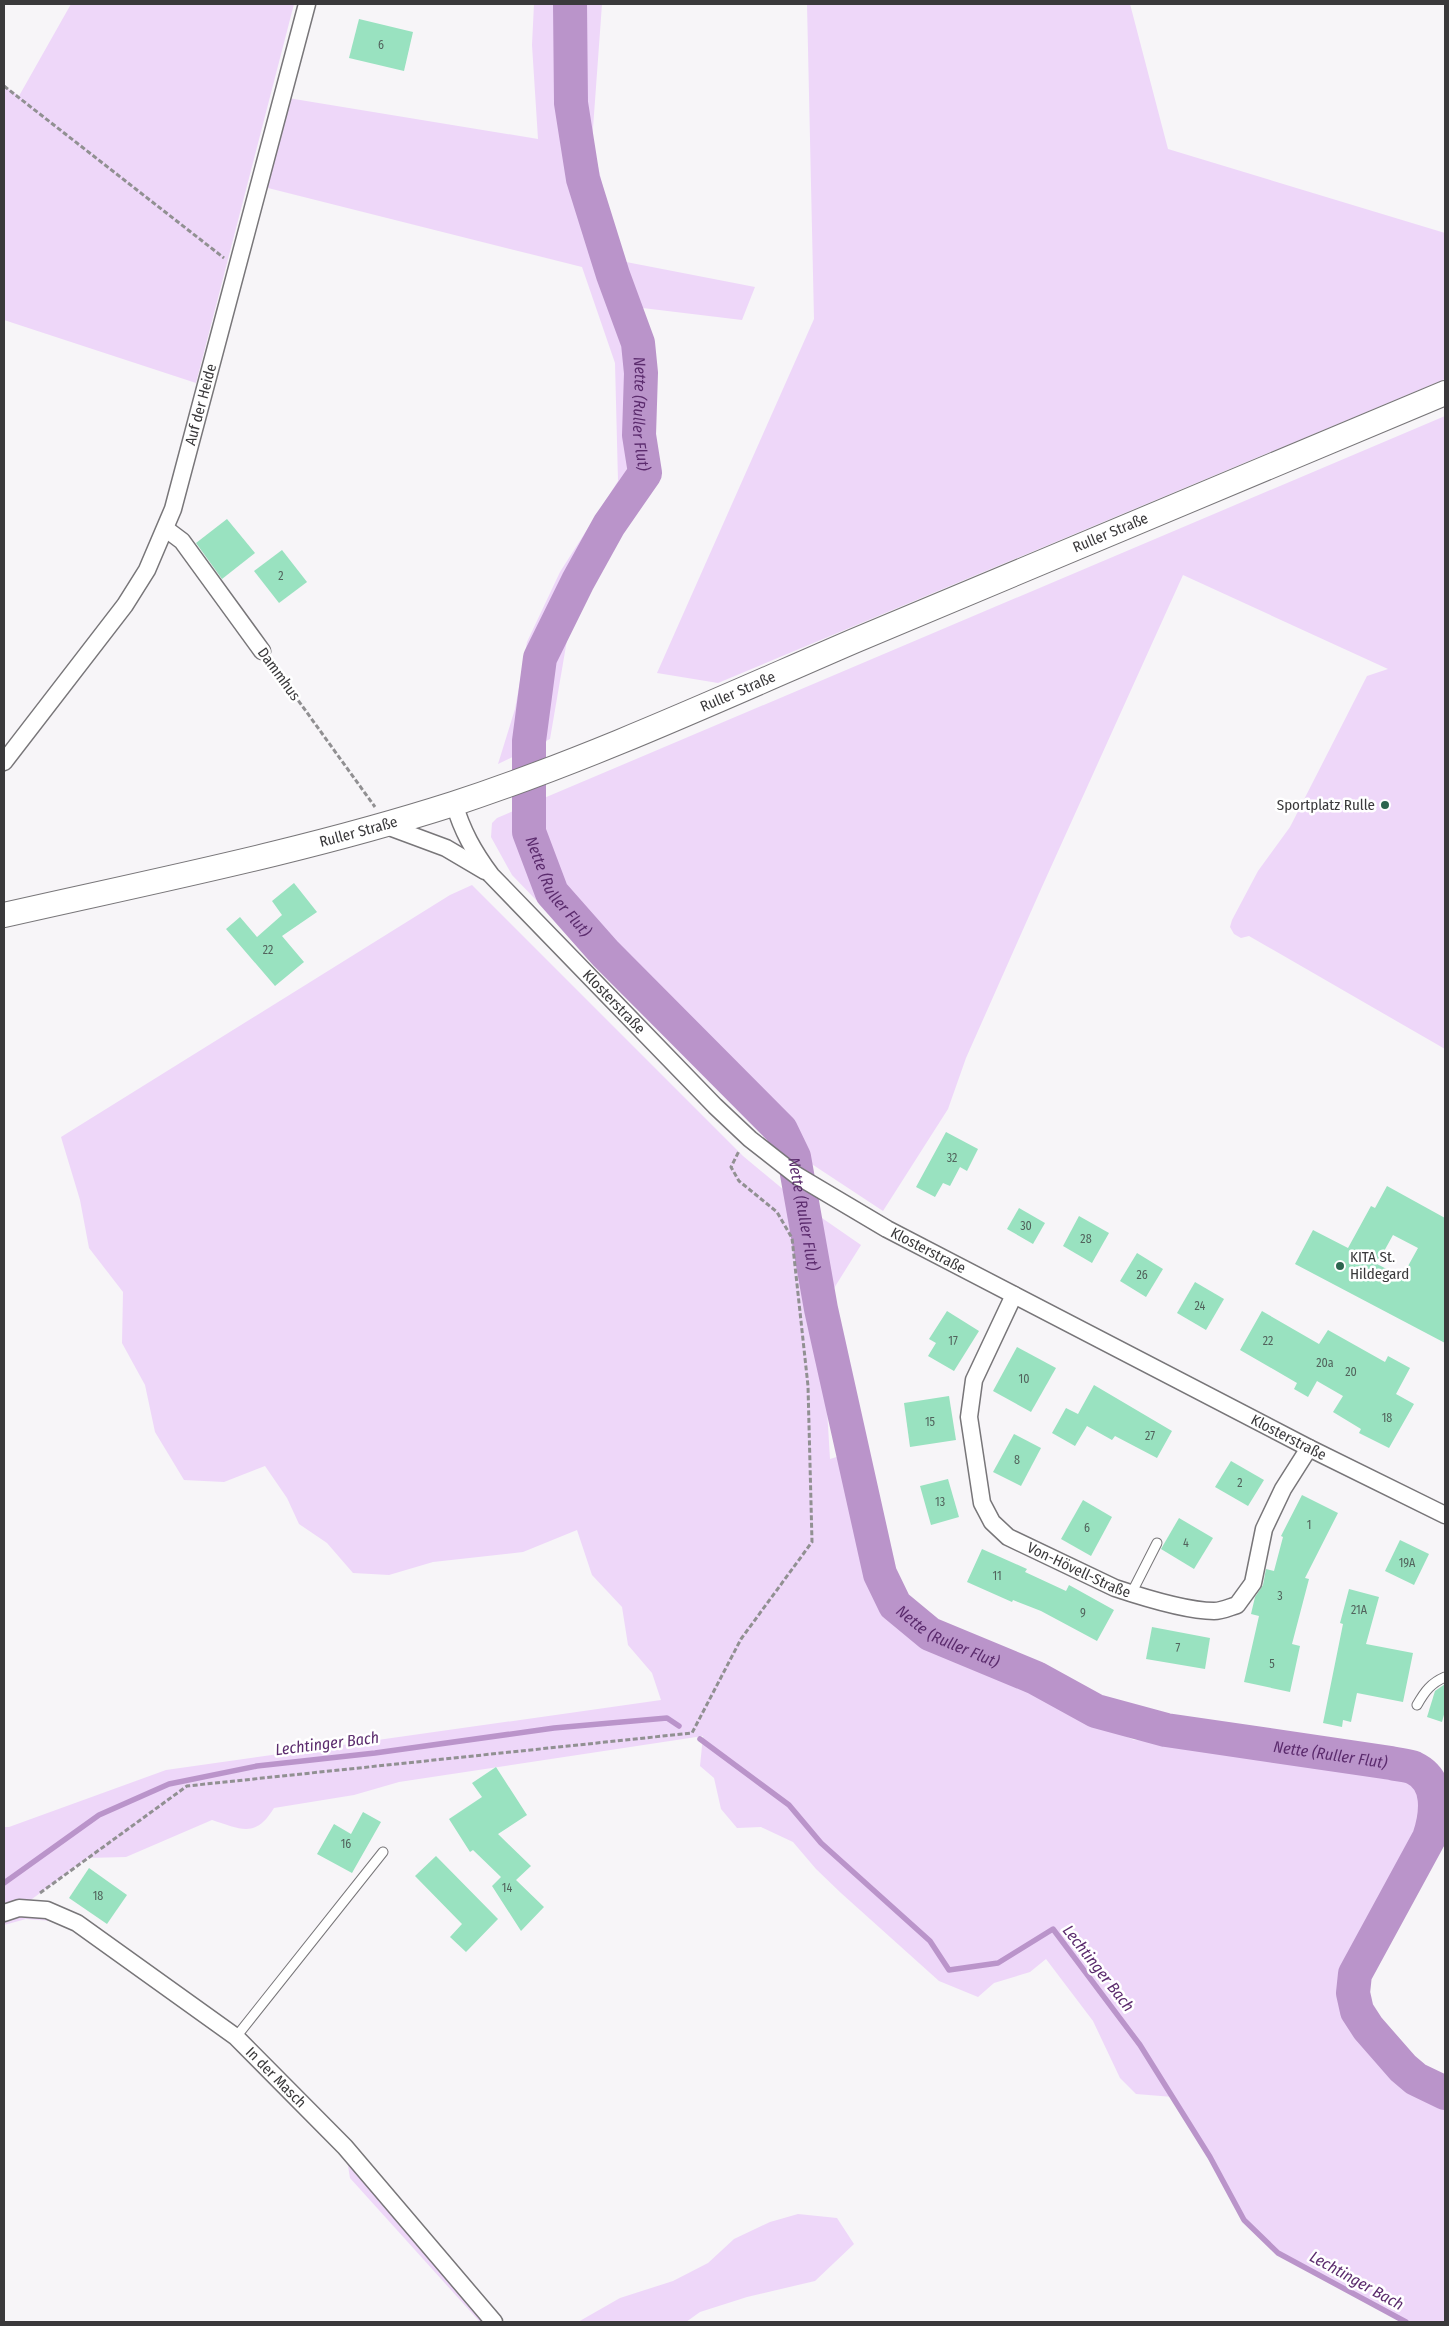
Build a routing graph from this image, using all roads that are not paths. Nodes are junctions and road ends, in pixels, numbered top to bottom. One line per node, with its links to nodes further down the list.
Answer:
1 (308, 4): 3 (street, Auf der Heide)
2 (1445, 393): 6 (main road, Ruller Straße)
3 (166, 529): 4 (street, Dammhus); 5 (street, Auf der Heide)
4 (262, 651)
5 (4, 762)
6 (454, 803): 7 (main road, Ruller Straße); 8 (street, Klosterstraße)
7 (384, 825): 8 (street, Klosterstraße); 9 (main road, Ruller Straße)
8 (491, 875): 10 (street, Klosterstraße)
9 (4, 915)
10 (1014, 1295): 11 (street, Klosterstraße); 14 (street, Von-Hövell-Straße)
11 (1310, 1448): 12 (street, Klosterstraße); 14 (street, Von-Hövell-Straße)
12 (1445, 1515)
13 (1157, 1543): 14 (lane)
14 (1131, 1594)
15 (1445, 1677): 16 (lane)
16 (1417, 1705)
17 (383, 1852): 19 (lane)
18 (11, 1910): 19 (street, In der Masch)
19 (236, 2037): 20 (street, In der Masch)
20 (494, 2322)

